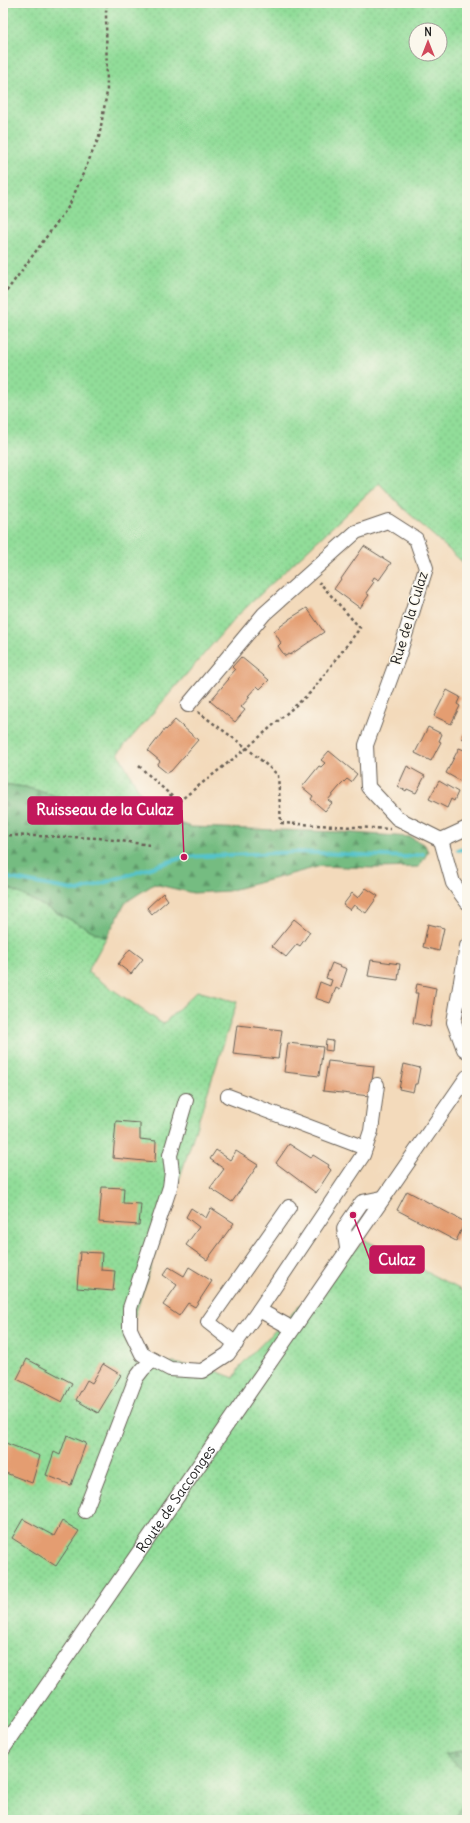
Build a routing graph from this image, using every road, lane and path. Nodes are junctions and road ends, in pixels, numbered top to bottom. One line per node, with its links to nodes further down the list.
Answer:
1 (107, 3): 2 (path)
2 (3, 296)
3 (311, 572): 4 (street, Rue de la Culaz); 5 (path); 7 (street, Rue de la Culaz)
4 (188, 705): 5 (path)
5 (247, 748): 6 (path); 7 (path)
6 (140, 766)
7 (415, 827): 10 (street, Rue de la Culaz)
8 (467, 828): 10 (street)
9 (3, 834): 11 (path)
10 (441, 840): 12 (street)
11 (150, 844)
12 (467, 902)
13 (467, 946): 14 (street)
14 (467, 1051)
15 (467, 1077): 26 (street, Route de Sacconges)
16 (377, 1085): 19 (street)
17 (228, 1096): 19 (street)
18 (186, 1100): 24 (street)
19 (365, 1148): 21 (street)
20 (289, 1207): 23 (street)
21 (260, 1310): 22 (street); 23 (street)
22 (286, 1324)
23 (236, 1344): 24 (street)
24 (153, 1360): 25 (street)
25 (85, 1511)
26 (3, 1749)

